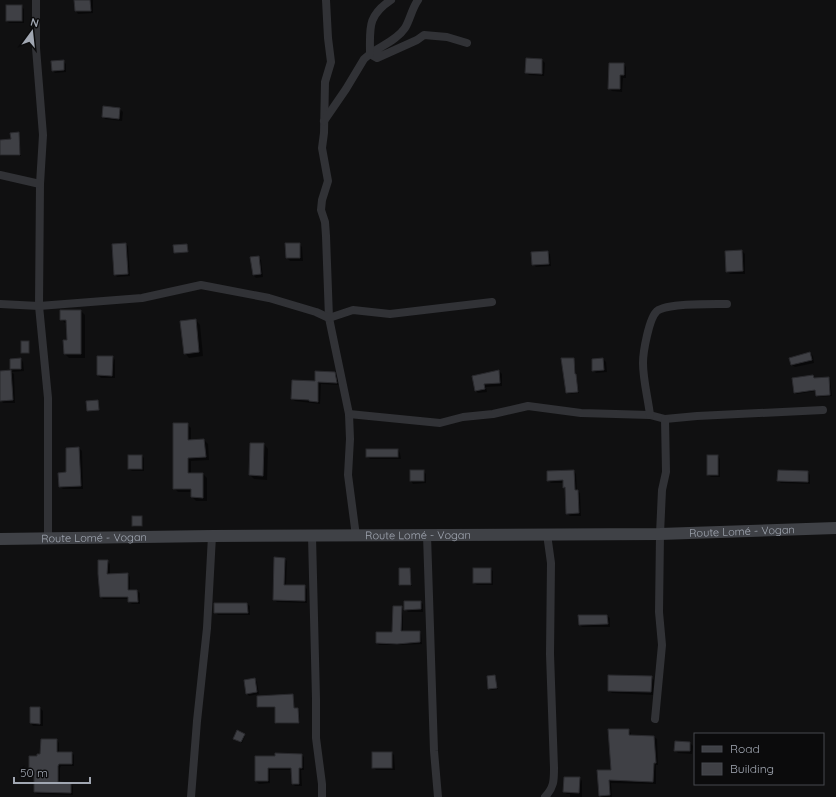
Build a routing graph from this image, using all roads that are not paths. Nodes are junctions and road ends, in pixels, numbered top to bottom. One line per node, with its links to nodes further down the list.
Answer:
1 (36, 0): 9 (street)
2 (326, 0): 7 (street)
3 (391, 0): 6 (street)
4 (418, 0): 6 (street)
5 (467, 43): 6 (street)
6 (370, 54): 7 (street)
7 (324, 121): 14 (street)
8 (0, 175): 9 (street)
9 (40, 184): 13 (street)
10 (492, 302): 14 (street)
11 (0, 304): 13 (street)
12 (726, 304): 17 (street)
13 (39, 306): 14 (street); 27 (street)
14 (329, 318): 16 (street)
15 (823, 410): 18 (street)
16 (349, 414): 17 (street); 25 (street)
17 (650, 415): 18 (street)
18 (665, 419): 21 (street)
19 (836, 528): 21 (main road, Route Lomé - Vogan)
20 (547, 534): 21 (main road, Route Lomé - Vogan); 22 (main road, Route Lomé - Vogan); 32 (street)
21 (660, 534): 28 (street)
22 (427, 535): 25 (main road, Route Lomé - Vogan); 31 (street)
23 (212, 536): 24 (main road, Route Lomé - Vogan); 27 (main road, Route Lomé - Vogan); 29 (street)
24 (312, 536): 25 (main road, Route Lomé - Vogan); 30 (street)
25 (356, 536)
26 (0, 538): 27 (main road, Route Lomé - Vogan)
27 (48, 538)
28 (655, 719)
29 (191, 797)
30 (322, 797)
31 (438, 797)
32 (545, 797)

